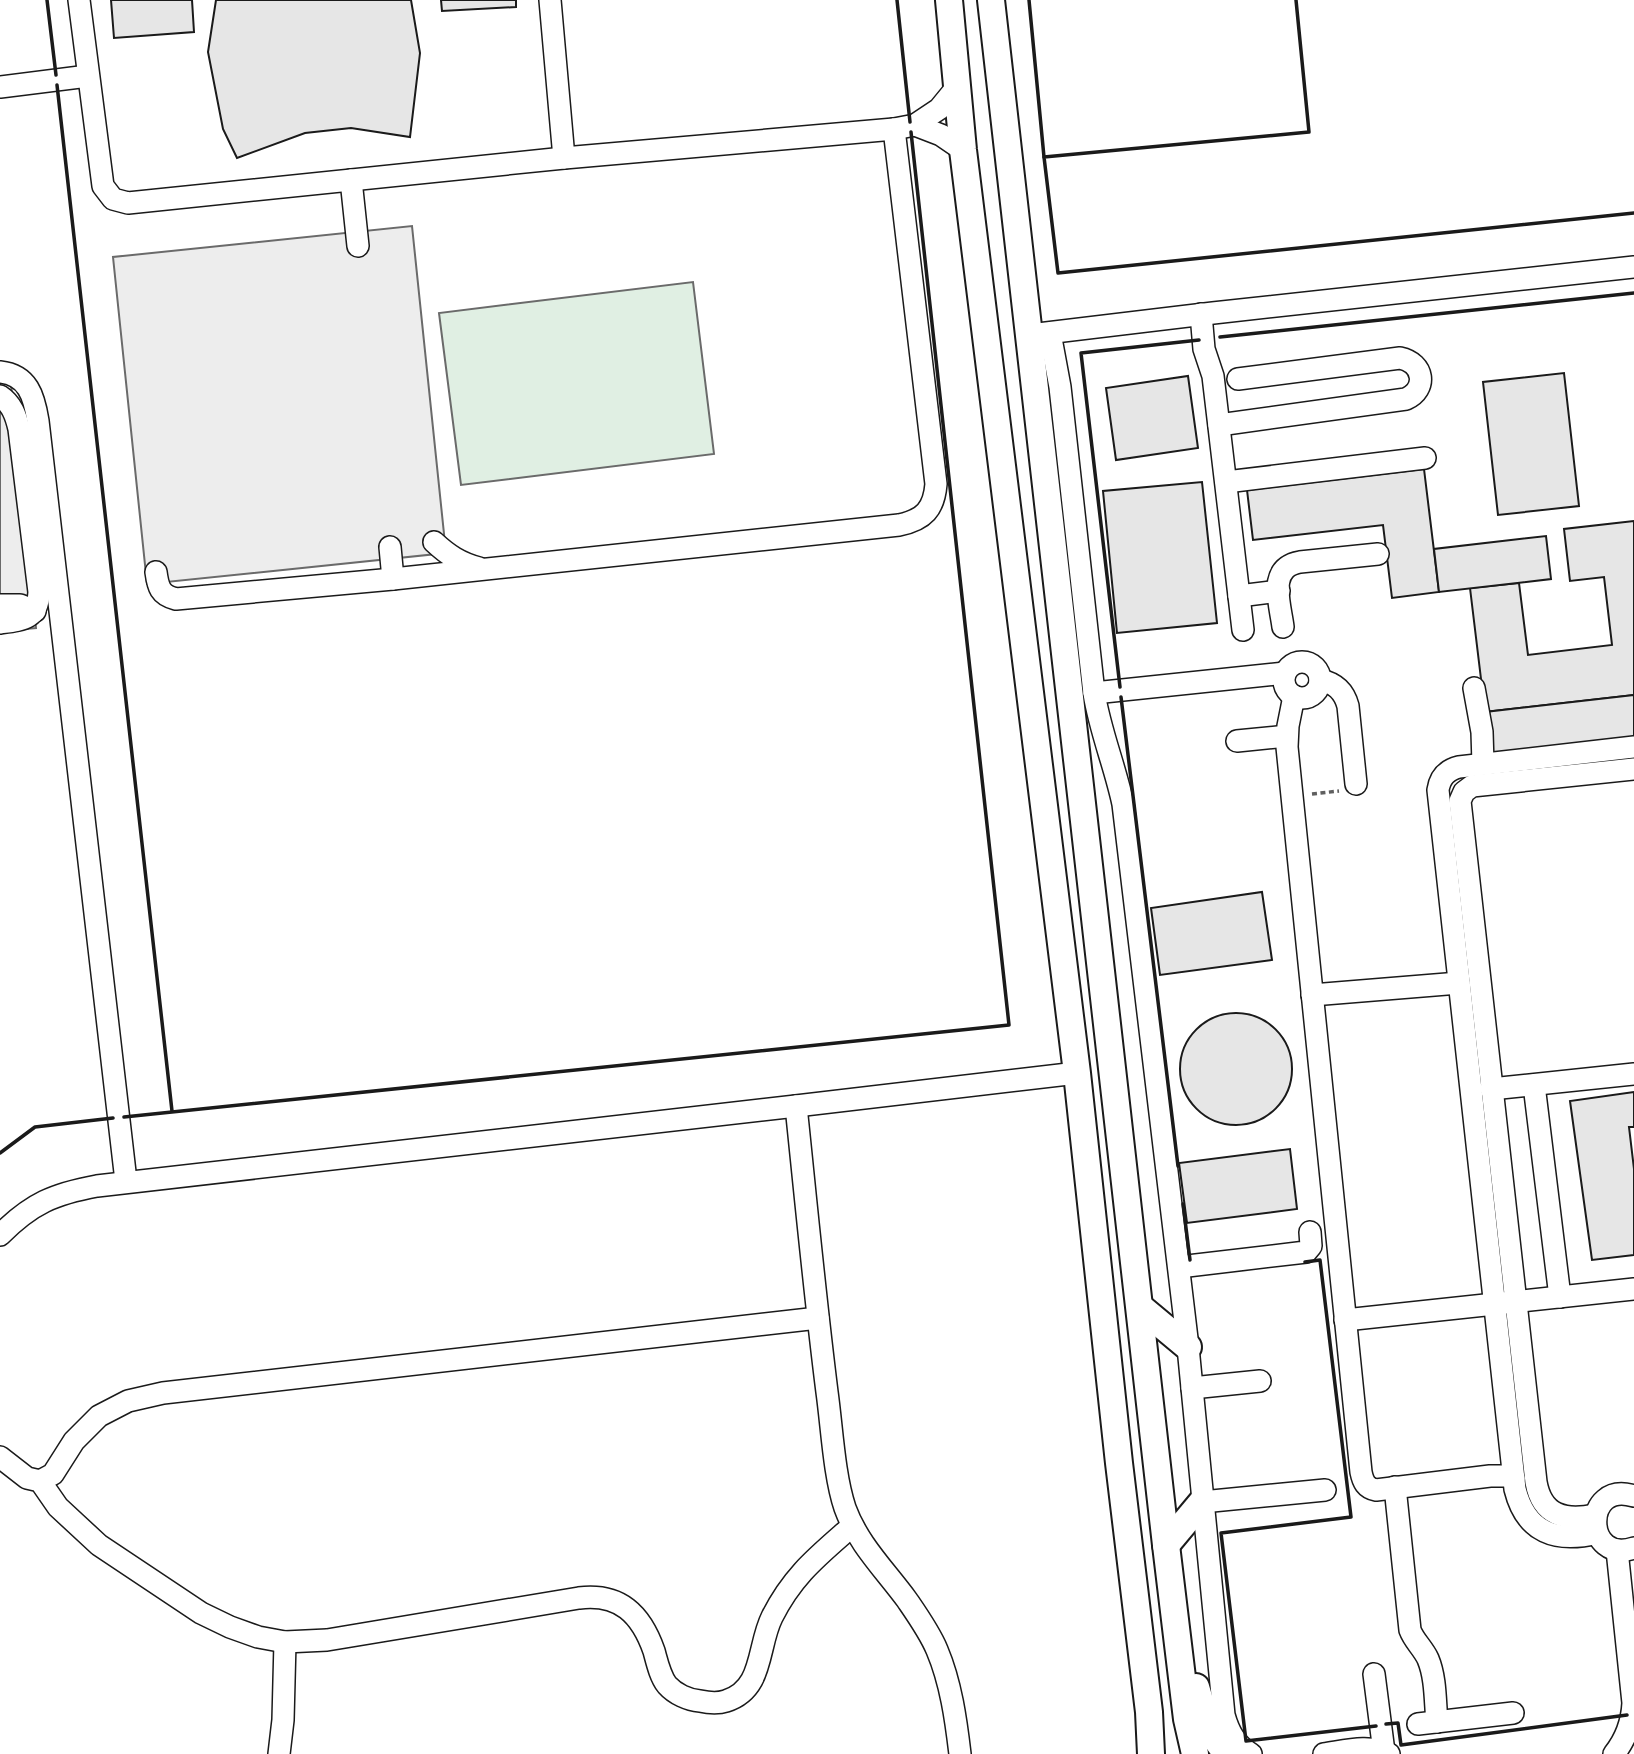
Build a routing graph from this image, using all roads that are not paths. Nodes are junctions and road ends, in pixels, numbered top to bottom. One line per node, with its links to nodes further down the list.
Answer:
1 (79, 0): 5 (street)
2 (550, 0): 11 (street)
3 (948, 0): 7 (main road)
4 (991, 0): 16 (main road)
5 (88, 76): 6 (street); 12 (street)
6 (0, 87)
7 (957, 87): 8 (street); 10 (main road)
8 (915, 125): 9 (street); 10 (street)
9 (894, 129): 11 (street); 26 (street)
10 (964, 150): 52 (main road)
11 (564, 158): 12 (street)
12 (351, 180): 13 (street)
13 (358, 246)
14 (1634, 267): 15 (street)
15 (1207, 314): 16 (street); 20 (street)
16 (1040, 334): 39 (street); 64 (main road)
17 (0, 372): 57 (street)
18 (1238, 379): 20 (street)
19 (2, 401): 32 (street)
20 (1219, 425): 22 (street)
21 (1425, 458): 22 (street)
22 (1226, 482): 30 (street)
23 (434, 542): 26 (street)
24 (390, 547): 28 (street)
25 (1378, 554): 29 (street)
26 (484, 569): 28 (street)
27 (156, 572): 28 (street)
28 (393, 579)
29 (1279, 591): 30 (street); 34 (street)
30 (1239, 596): 35 (street)
31 (0, 606): 32 (street)
32 (35, 611): 33 (street)
33 (0, 623)
34 (1283, 627)
35 (1243, 630)
36 (1285, 673): 37 (street); 39 (street); 40 (street)
37 (1320, 680): 40 (street); 48 (street)
38 (1474, 688): 44 (street)
39 (1094, 693): 60 (street)
40 (1294, 696): 41 (street)
41 (1287, 736): 42 (street); 51 (street)
42 (1237, 741)
43 (1634, 747): 44 (street)
44 (1483, 764): 45 (street)
45 (1459, 766): 47 (street); 49 (street)
46 (1634, 769): 49 (street)
47 (1439, 783): 49 (street); 50 (street)
48 (1356, 784)
49 (1464, 792): 55 (street)
50 (1459, 983): 51 (street); 63 (street)
51 (1312, 995): 66 (street)
52 (1077, 1073): 56 (street); 88 (main road)
53 (1634, 1074): 54 (street)
54 (1534, 1085): 55 (street); 62 (street)
55 (1491, 1089): 63 (street)
56 (796, 1107): 57 (street); 65 (street)
57 (126, 1181): 59 (street)
58 (1310, 1232): 60 (street)
59 (0, 1235)
60 (1179, 1267): 67 (street)
61 (1634, 1289): 62 (street)
62 (1560, 1297): 63 (street)
63 (1505, 1303): 66 (street); 71 (street); 77 (street)
64 (1140, 1307): 67 (main road); 79 (main road)
65 (818, 1318): 72 (street); 78 (street)
66 (1345, 1320): 73 (street)
67 (1188, 1347): 69 (street)
68 (1260, 1381): 69 (street)
69 (1192, 1388): 76 (street)
70 (0, 1457): 72 (street)
71 (1514, 1478): 73 (street); 77 (street)
72 (40, 1481): 81 (street)
73 (1395, 1488): 84 (street)
74 (1325, 1490): 76 (street)
75 (1634, 1496): 77 (street)
76 (1202, 1502): 79 (main road); 91 (street)
77 (1596, 1524): 80 (street)
78 (852, 1526): 81 (street); 87 (street)
79 (1166, 1545): 82 (main road)
80 (1625, 1549): 93 (street)
81 (285, 1642): 86 (street)
82 (1179, 1650): 89 (main road); 90 (main road)
83 (1374, 1674): 85 (street)
84 (1513, 1713)
85 (1387, 1753): 92 (street)
86 (279, 1754)
87 (960, 1754)
88 (1151, 1754)
89 (1195, 1754)
90 (1228, 1754)
91 (1251, 1754)
92 (1324, 1754)
93 (1614, 1754)

